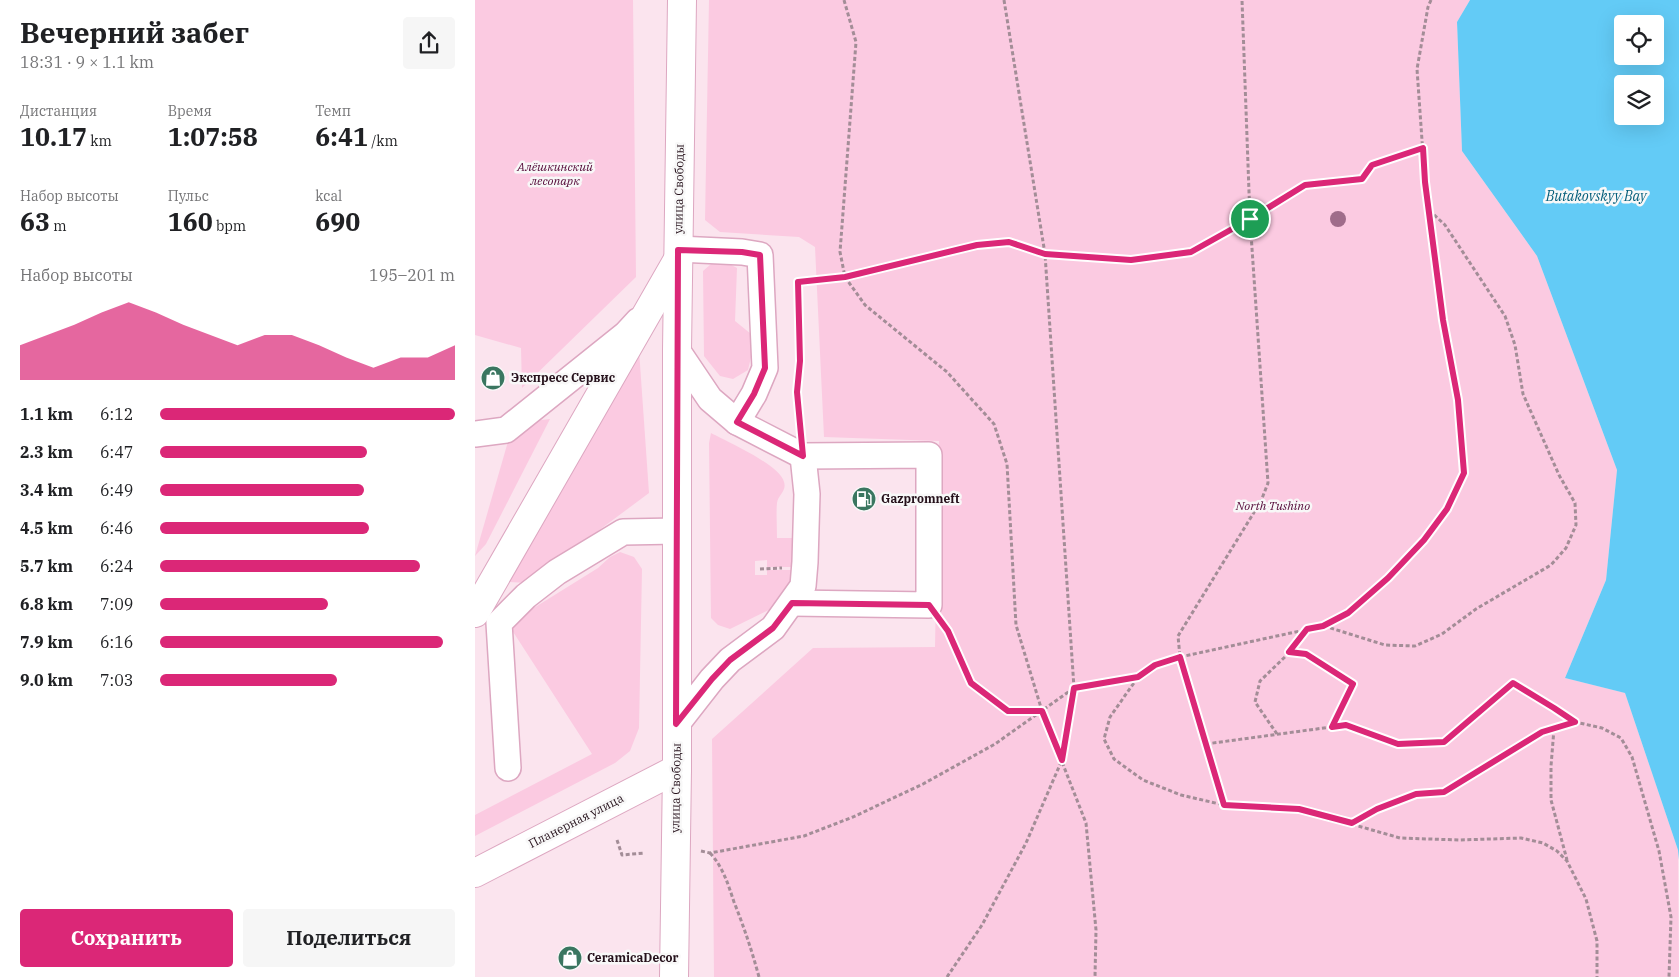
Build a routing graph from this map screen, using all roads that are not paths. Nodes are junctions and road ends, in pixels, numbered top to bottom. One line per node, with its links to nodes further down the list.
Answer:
1 (682, 0): 2 (main road, улица Свободы)
2 (678, 255): 3 (main road); 4 (main road, улица Свободы); 5 (lane)
3 (647, 312): 6 (lane); 9 (main road)
4 (677, 350): 5 (lane); 8 (main road, улица Свободы)
5 (737, 422): 7 (lane)
6 (475, 434)
7 (803, 456): 10 (lane); 10 (lane)
8 (677, 530): 11 (main road, улица Свободы); 12 (lane)
9 (478, 599)
10 (792, 603): 11 (lane)
11 (676, 724): 13 (main road, улица Свободы)
12 (508, 768)
13 (677, 769): 14 (main road, Планерная улица); 15 (main road, улица Свободы)
14 (475, 873)
15 (674, 977)

